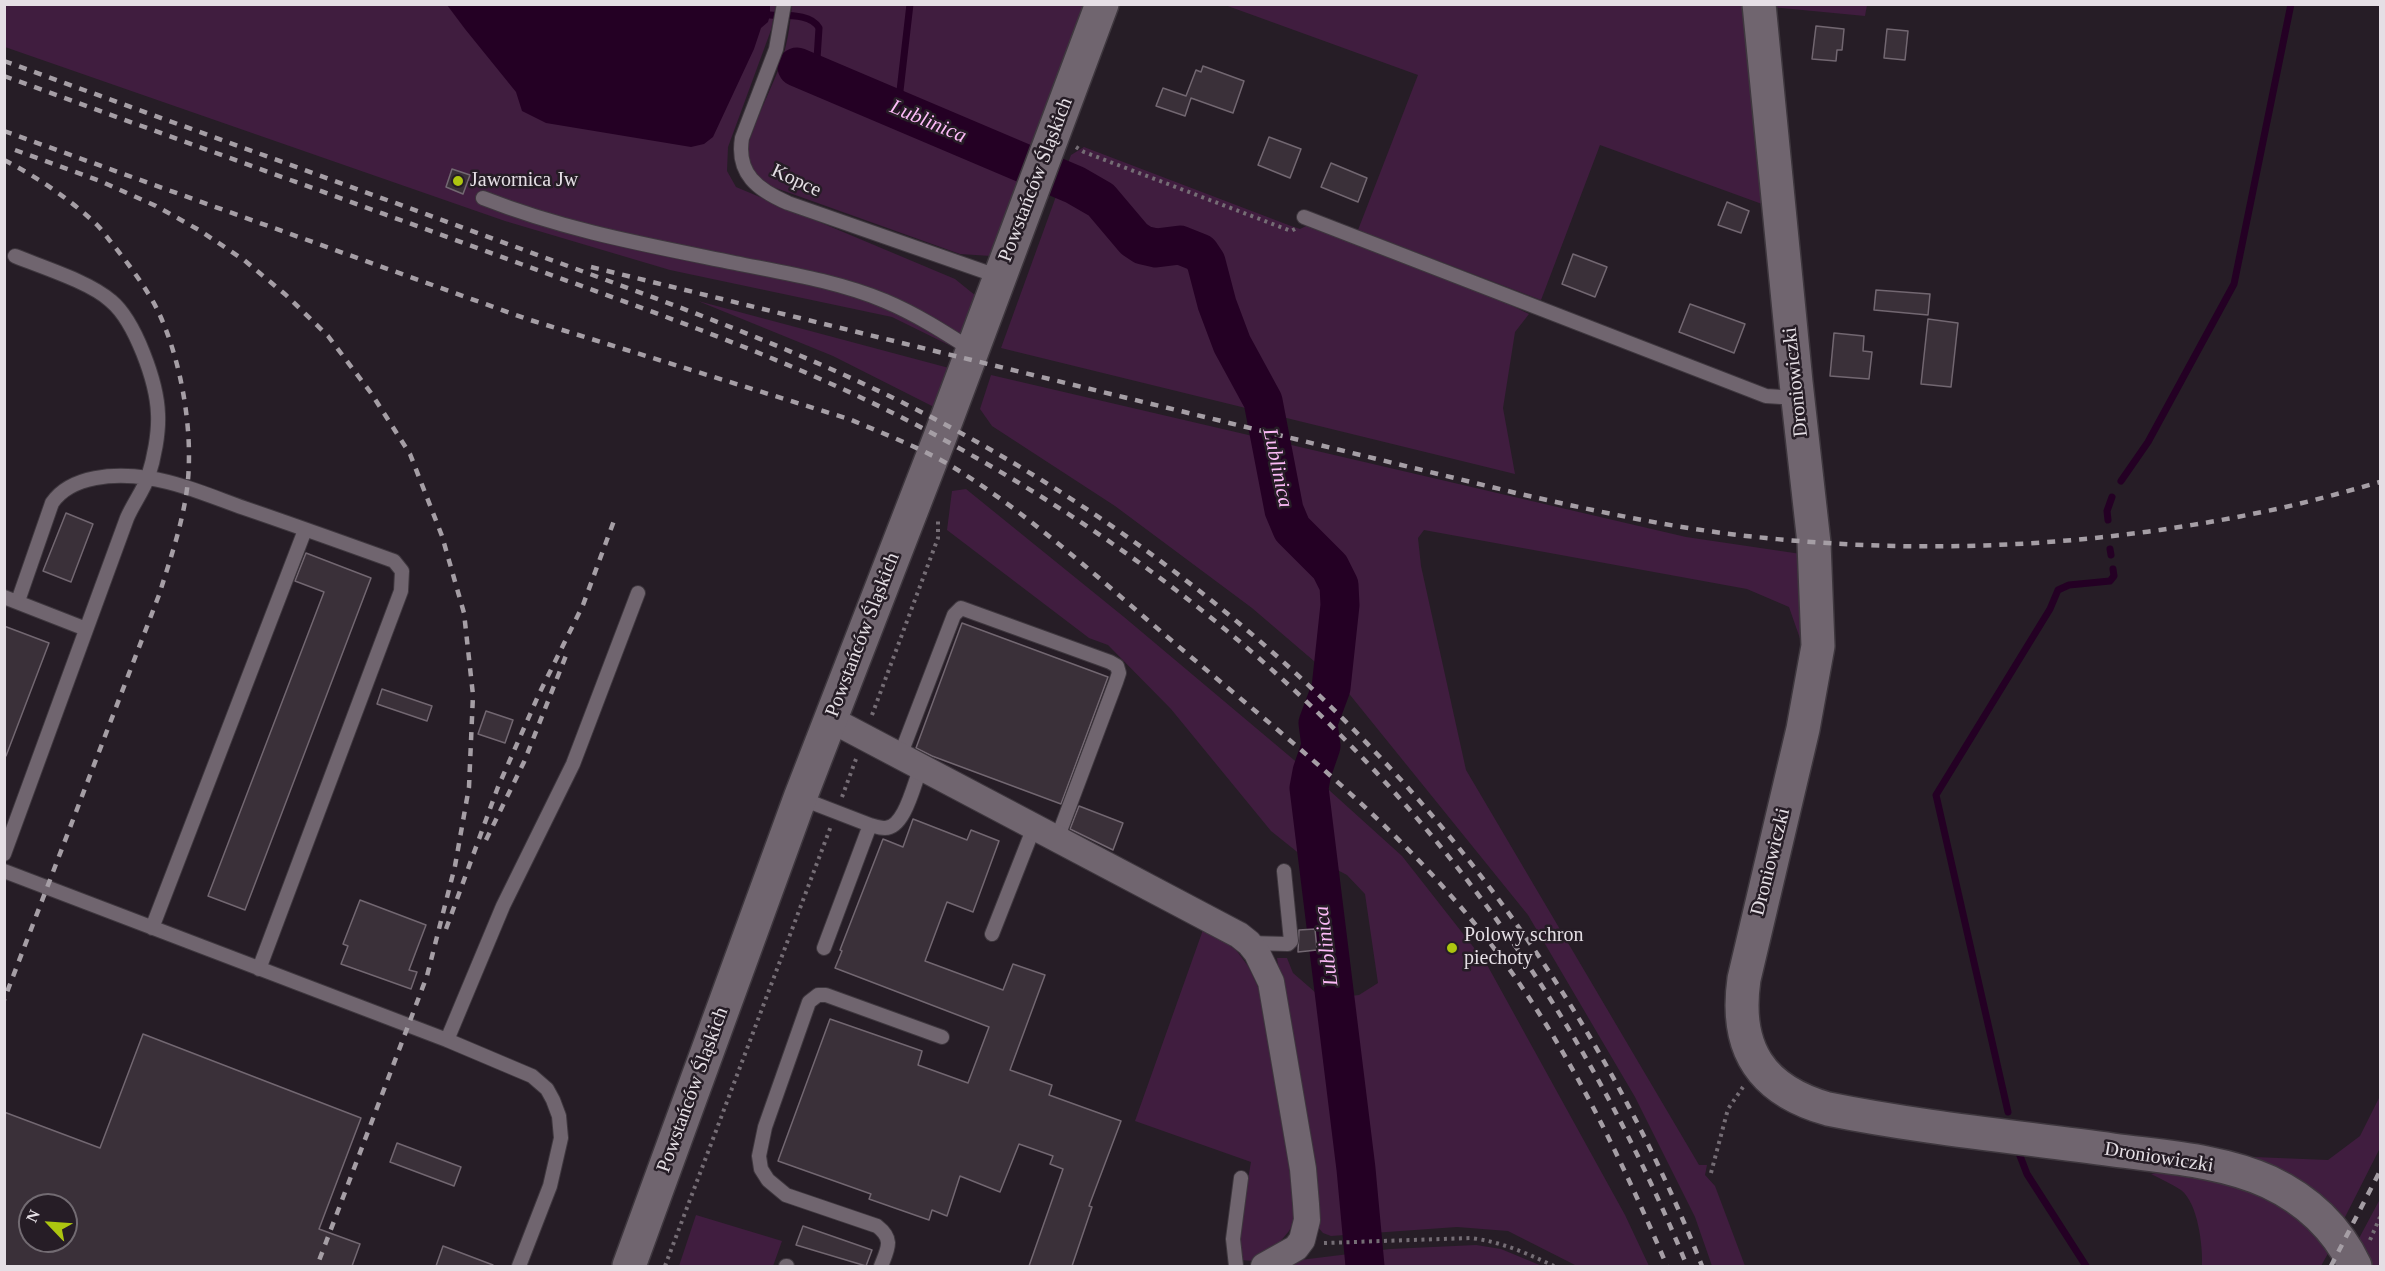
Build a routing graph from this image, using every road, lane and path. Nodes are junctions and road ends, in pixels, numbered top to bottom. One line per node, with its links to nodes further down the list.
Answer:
1 (1102, 4): 4 (street, Powstańców Śląskich)
2 (1759, 4): 10 (street, Droniowiczki)
3 (784, 6): 8 (lane, Kopce)
4 (1051, 141): 6 (path); 8 (street, Powstańców Śląskich)
5 (483, 198): 9 (lane)
6 (1304, 217): 10 (lane)
7 (15, 256): 11 (lane)
8 (1000, 277): 9 (street, Powstańców Śląskich)
9 (972, 350): 16 (street, Powstańców Śląskich)
10 (1797, 398): 32 (street, Droniowiczki)
11 (148, 478): 12 (lane); 14 (lane); 15 (lane)
12 (305, 530): 25 (lane); 29 (lane)
13 (638, 593): 31 (lane)
14 (11, 599): 15 (lane)
15 (86, 629): 22 (lane)
16 (830, 719): 17 (street); 18 (street, Powstańców Śląskich)
17 (910, 762): 19 (lane); 20 (street); 21 (lane)
18 (800, 798): 19 (lane); 37 (street, Powstańców Śląskich)
19 (870, 825): 28 (lane)
20 (1034, 827): 21 (street); 26 (lane)
21 (1057, 839): 27 (street)
22 (4, 854)
23 (4, 871): 25 (lane)
24 (1284, 872): 27 (lane)
25 (152, 928): 29 (lane)
26 (992, 934)
27 (1249, 943): 35 (street)
28 (824, 948)
29 (259, 969): 31 (lane)
30 (942, 1037): 38 (lane)
31 (447, 1040): 36 (lane)
32 (1759, 1068): 33 (path); 42 (street, Droniowiczki)
33 (1711, 1173)
34 (1241, 1178): 39 (lane)
35 (1302, 1240): 40 (street); 41 (path)
36 (519, 1266)
37 (629, 1266)
38 (881, 1266)
39 (1236, 1266)
40 (1264, 1266)
41 (1554, 1266)
42 (2355, 1266)

